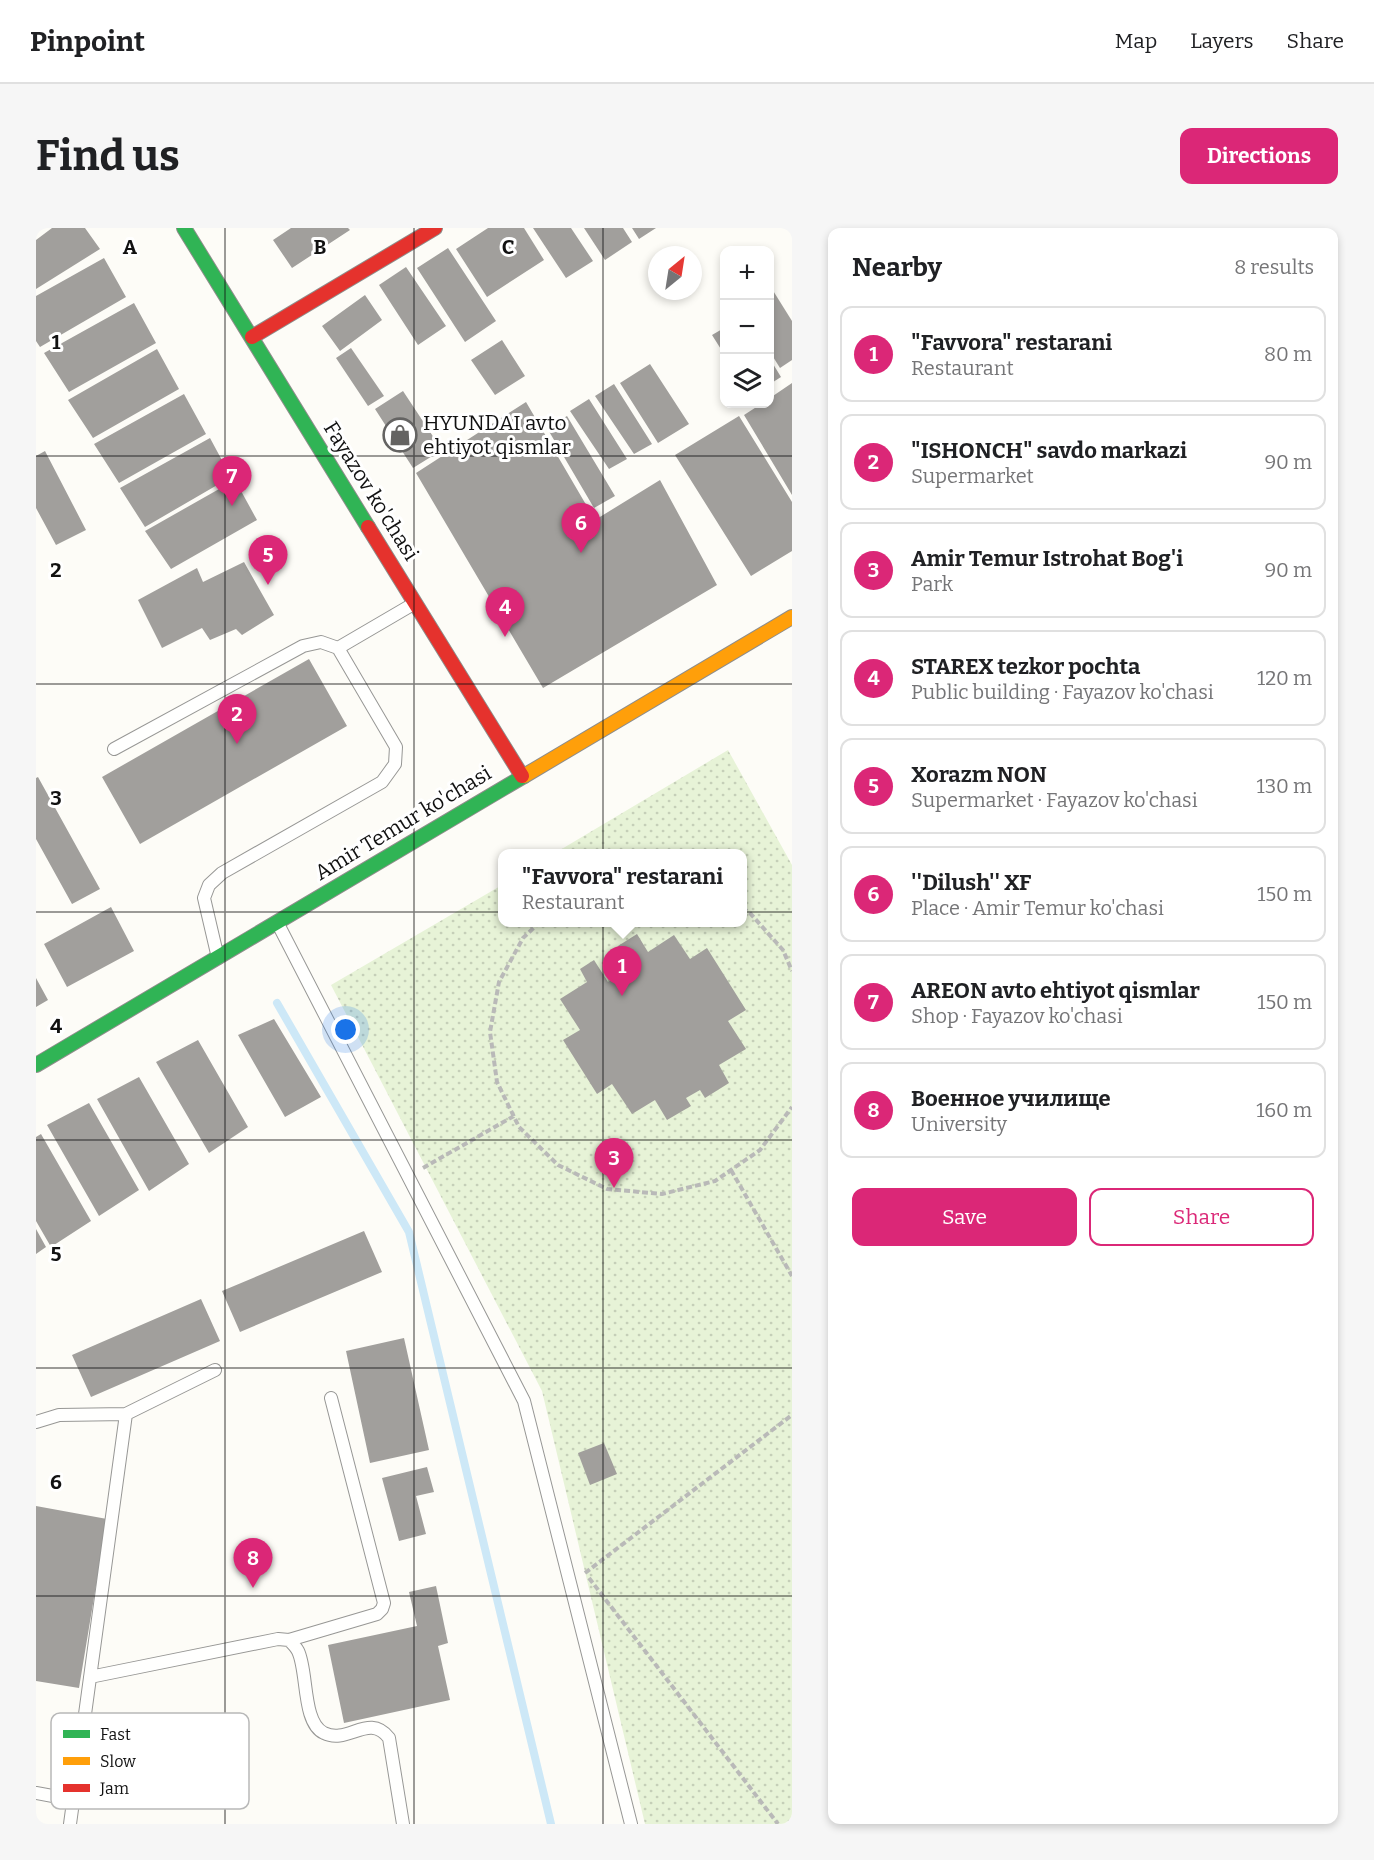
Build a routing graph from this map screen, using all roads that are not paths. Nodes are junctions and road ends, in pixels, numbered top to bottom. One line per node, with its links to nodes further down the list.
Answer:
1 (184, 228): 3 (main road, Fayazov ko'chasi)
2 (435, 228): 3 (main road)
3 (252, 337): 4 (main road, Fayazov ko'chasi)
4 (416, 602): 6 (lane); 8 (main road, Fayazov ko'chasi)
5 (792, 616): 8 (main road, Amir Temur ko'chasi)
6 (338, 648): 7 (lane); 10 (lane)
7 (114, 749)
8 (522, 776): 9 (main road, Amir Temur ko'chasi)
9 (278, 924): 10 (main road, Amir Temur ko'chasi); 24 (lane)
10 (218, 959): 11 (main road, Amir Temur ko'chasi)
11 (36, 1065)
12 (215, 1370): 14 (lane)
13 (331, 1398): 16 (lane)
14 (126, 1414): 15 (lane); 17 (lane)
15 (36, 1422)
16 (289, 1640): 17 (lane); 23 (lane)
17 (90, 1677): 18 (lane)
18 (85, 1713)
19 (36, 1793): 20 (lane)
20 (51, 1796)
21 (72, 1809): 22 (lane)
22 (70, 1824)
23 (403, 1824)
24 (631, 1824)

